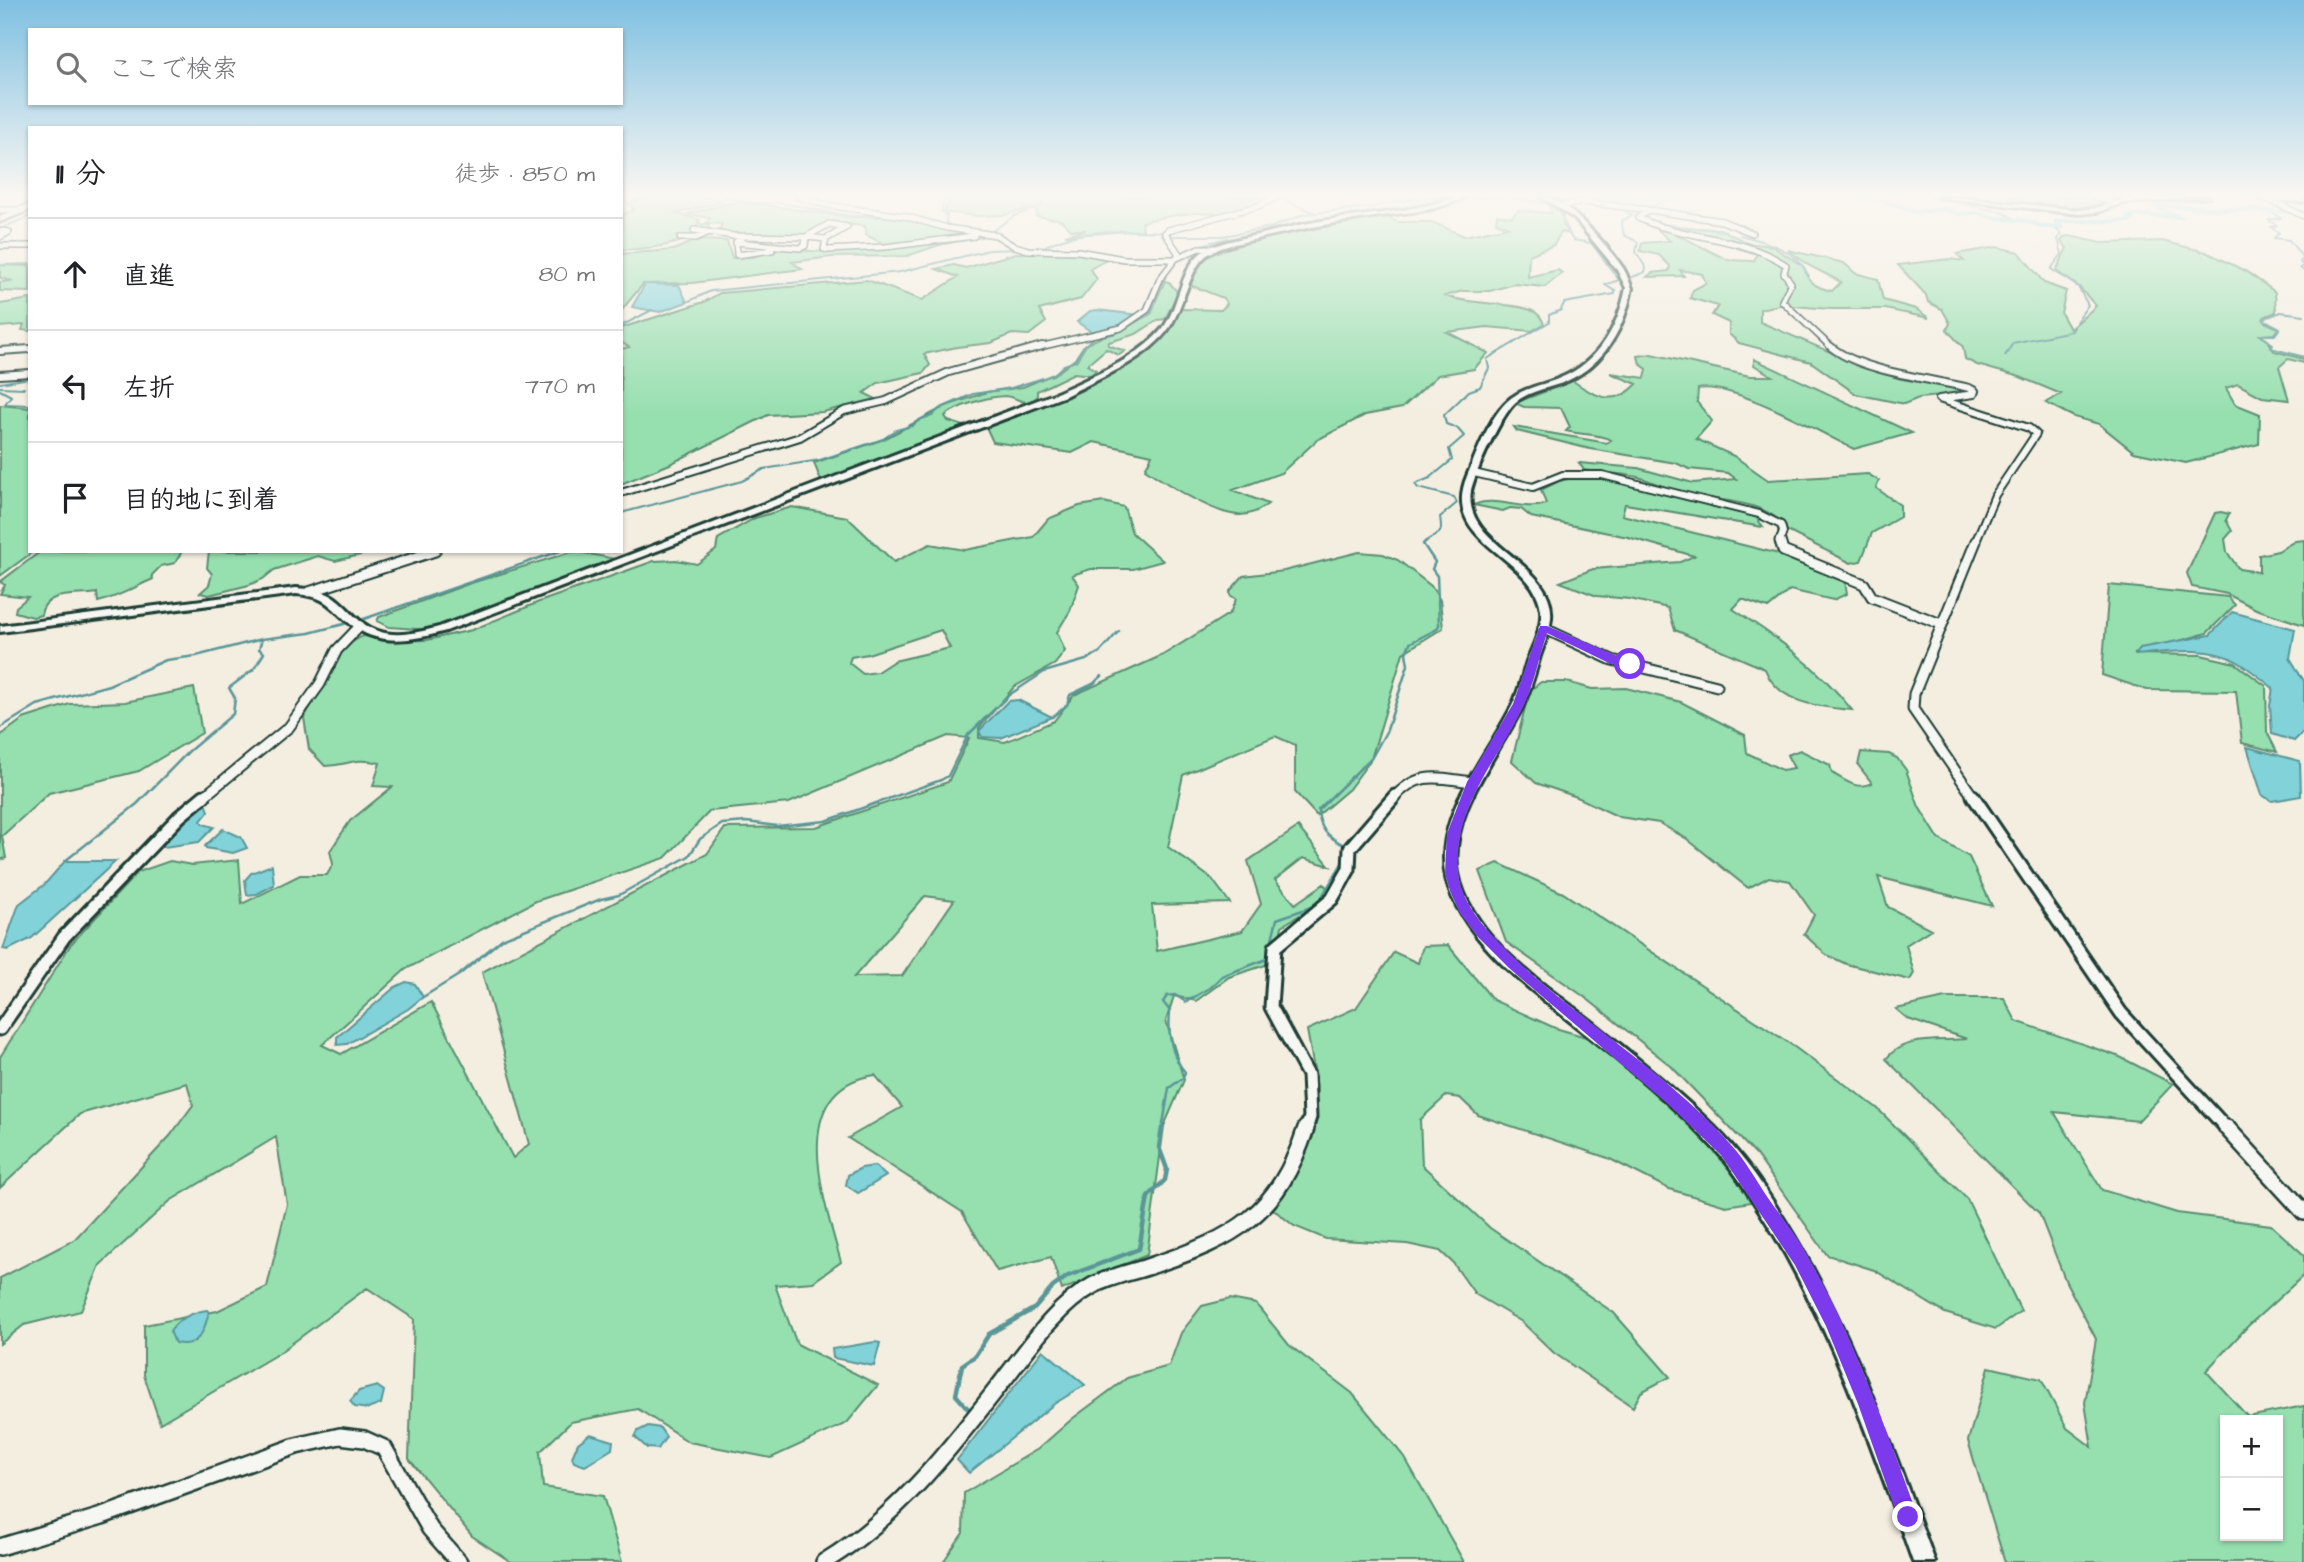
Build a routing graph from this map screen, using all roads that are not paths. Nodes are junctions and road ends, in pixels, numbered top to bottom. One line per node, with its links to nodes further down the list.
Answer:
1 (1167, 270): 11 (street)
2 (1191, 270): 15 (street)
3 (1619, 270): 10 (street)
4 (1785, 270): 14 (street)
5 (28, 349): 6 (street)
6 (0, 354): 7 (street)
7 (28, 356)
8 (28, 373): 9 (street)
9 (0, 375)
10 (1474, 472): 14 (street); 16 (street)
11 (623, 492)
12 (429, 553): 13 (street)
13 (310, 592): 15 (street); 17 (street)
14 (1941, 624): 21 (street)
15 (360, 626): 20 (street)
16 (1543, 628): 18 (street); 19 (street)
17 (0, 629)
18 (1717, 686)
19 (1472, 782): 24 (street); 25 (street)
20 (0, 1029)
21 (2304, 1212)
22 (0, 1548): 23 (street)
23 (459, 1562)
24 (824, 1562)
25 (1924, 1562)

